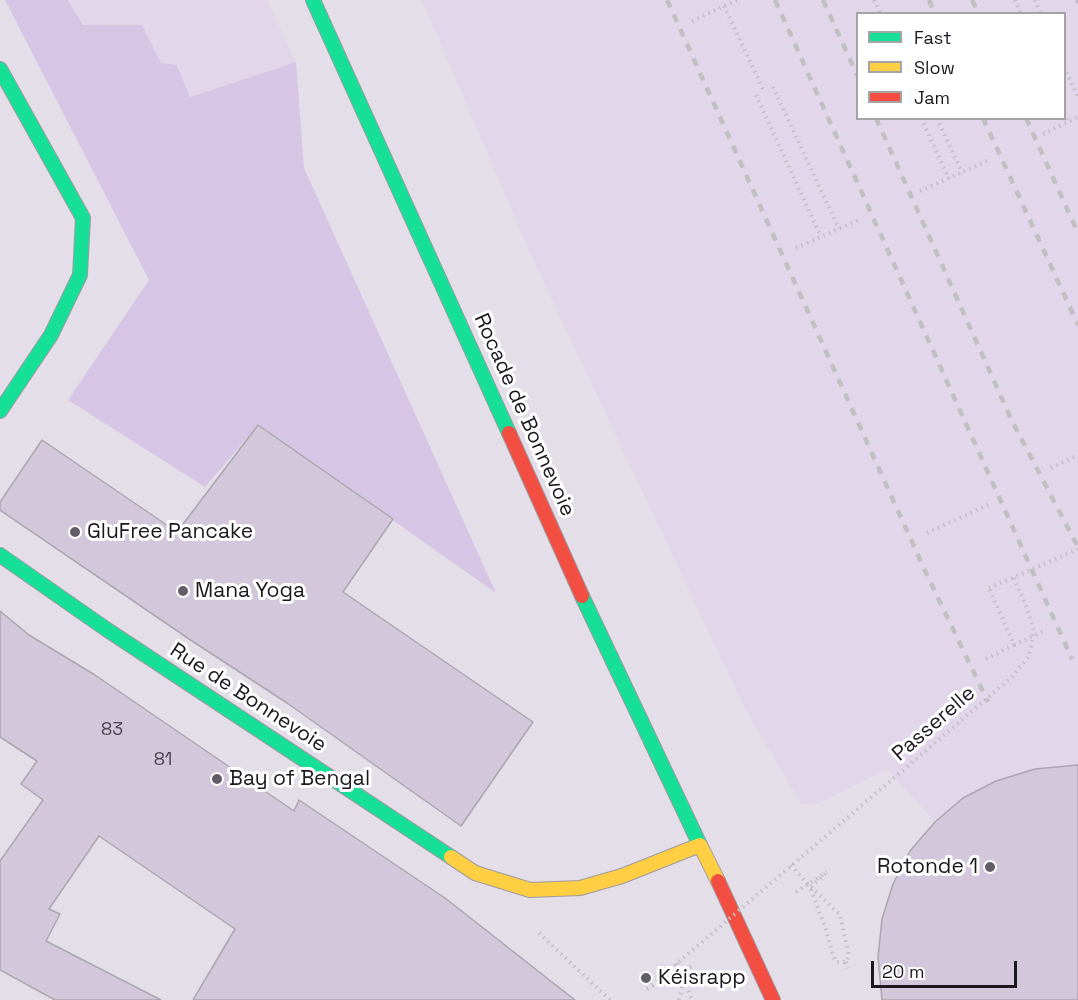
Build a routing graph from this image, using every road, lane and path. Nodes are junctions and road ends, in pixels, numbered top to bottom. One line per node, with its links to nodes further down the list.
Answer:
1 (314, 0): 36 (main road, Rocade de Bonnevoie)
2 (737, 0): 3 (path)
3 (724, 6): 4 (path); 8 (path)
4 (692, 21)
5 (0, 69): 25 (main road)
6 (1066, 69): 10 (path)
7 (773, 87): 22 (path)
8 (764, 91)
9 (756, 95): 23 (path)
10 (1078, 97)
11 (1066, 116): 15 (path)
12 (1078, 117): 15 (path)
13 (922, 120): 19 (path)
14 (938, 120): 18 (path)
15 (1068, 122): 16 (path)
16 (1043, 134)
17 (991, 159): 18 (path)
18 (962, 173): 19 (path)
19 (948, 179): 20 (path)
20 (920, 191)
21 (861, 219): 22 (path)
22 (839, 229): 23 (path)
23 (822, 237): 24 (path)
24 (796, 248)
25 (0, 411)
26 (1078, 455): 27 (path)
27 (1051, 468)
28 (990, 504): 29 (path)
29 (927, 532)
30 (1078, 549): 32 (path, bridge)
31 (0, 555): 36 (main road, Rue de Bonnevoie)
32 (1014, 578): 34 (path, bridge); 37 (path, Passerelle, bridge)
33 (1046, 630): 34 (path)
34 (1014, 645): 35 (path)
35 (986, 659)
36 (700, 845): 50 (main road)
37 (791, 865): 39 (path, bridge); 43 (path, Passerelle, bridge)
38 (827, 872): 39 (path, bridge)
39 (808, 885): 40 (path); 42 (path); 42 (path)
40 (796, 892)
41 (535, 929): 47 (path)
42 (846, 962): 45 (path)
43 (677, 963): 46 (path, Passerelle, bridge); 49 (path, bridge)
44 (692, 966): 46 (path)
45 (848, 968)
46 (686, 971): 48 (path, bridge)
47 (610, 1000)
48 (679, 1000)
49 (692, 1000)
50 (773, 1000)

